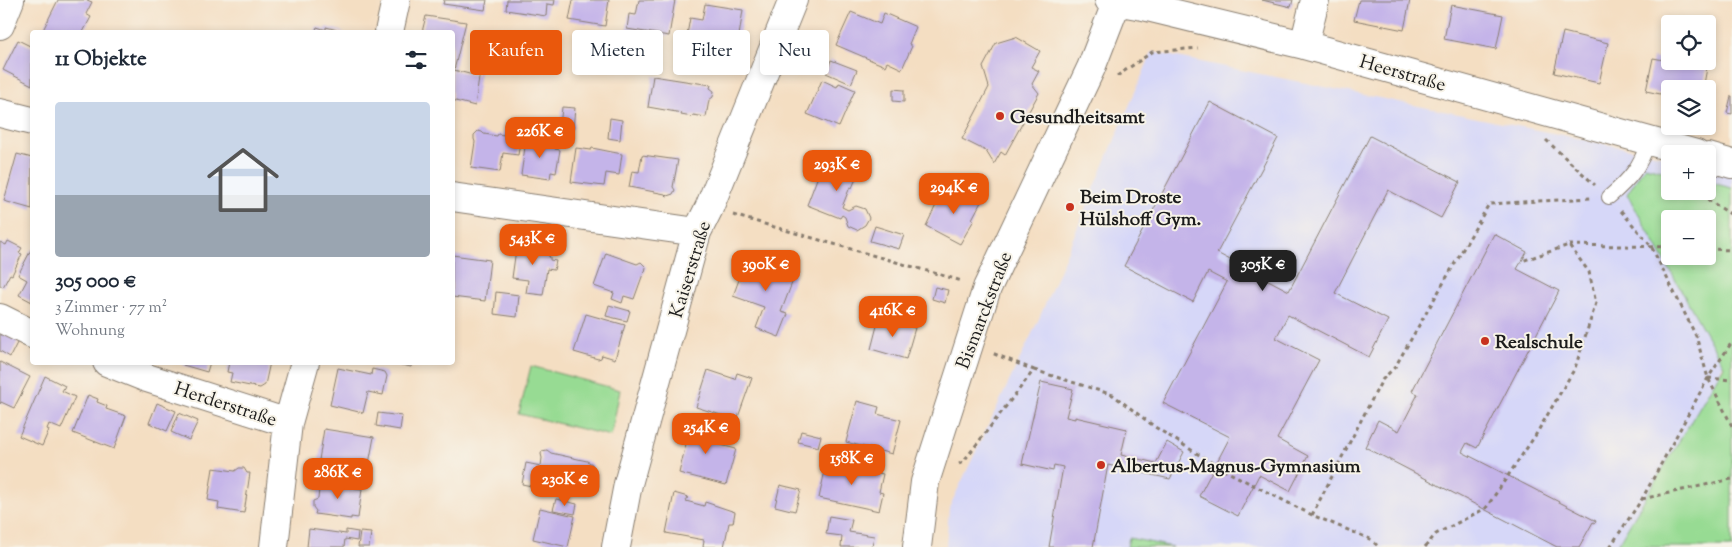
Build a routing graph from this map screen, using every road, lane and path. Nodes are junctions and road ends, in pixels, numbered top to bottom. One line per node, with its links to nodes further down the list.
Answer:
1 (10, 0): 6 (street)
2 (396, 0): 7 (street)
3 (792, 0): 22 (street, Kaiserstraße)
4 (1315, 0): 8 (street)
5 (1128, 2): 8 (street, Heerstraße); 10 (street, Bismarckstraße)
6 (0, 25)
7 (389, 30)
8 (1304, 45): 14 (street, Heerstraße)
9 (1201, 48): 10 (path)
10 (1091, 68): 29 (street, Bismarckstraße)
11 (0, 113): 12 (street)
12 (30, 120)
13 (1544, 138): 19 (path)
14 (1649, 141): 15 (street, Heerstraße); 19 (lane)
15 (1663, 145)
16 (1716, 159): 17 (street)
17 (1732, 164)
18 (455, 198): 22 (street)
19 (1609, 198): 24 (path); 44 (path)
20 (1708, 200): 21 (path)
21 (1732, 215)
22 (703, 220): 29 (path); 46 (street, Kaiserstraße)
23 (1569, 245): 24 (path); 28 (path); 49 (path)
24 (1650, 246): 25 (path); 37 (path)
25 (1661, 247)
26 (1716, 249): 27 (path)
27 (1732, 250)
28 (1522, 261)
29 (987, 288): 33 (street, Bismarckstraße)
30 (0, 318): 31 (street)
31 (30, 333)
32 (1732, 342): 37 (path)
33 (969, 344): 36 (path); 42 (street, Bismarckstraße)
34 (114, 365): 39 (street, Herderstraße)
35 (304, 365): 39 (street)
36 (1034, 370): 42 (path); 44 (path)
37 (1708, 378): 38 (path); 40 (path); 43 (path)
38 (1732, 380)
39 (288, 423): 45 (street)
40 (1732, 426)
41 (1732, 479): 43 (path)
42 (925, 482): 47 (street, Bismarckstraße)
43 (1642, 499): 50 (path)
44 (1312, 515): 48 (path)
45 (274, 547)
46 (616, 547)
47 (917, 547)
48 (1379, 547)
49 (1425, 547)
50 (1610, 547)

